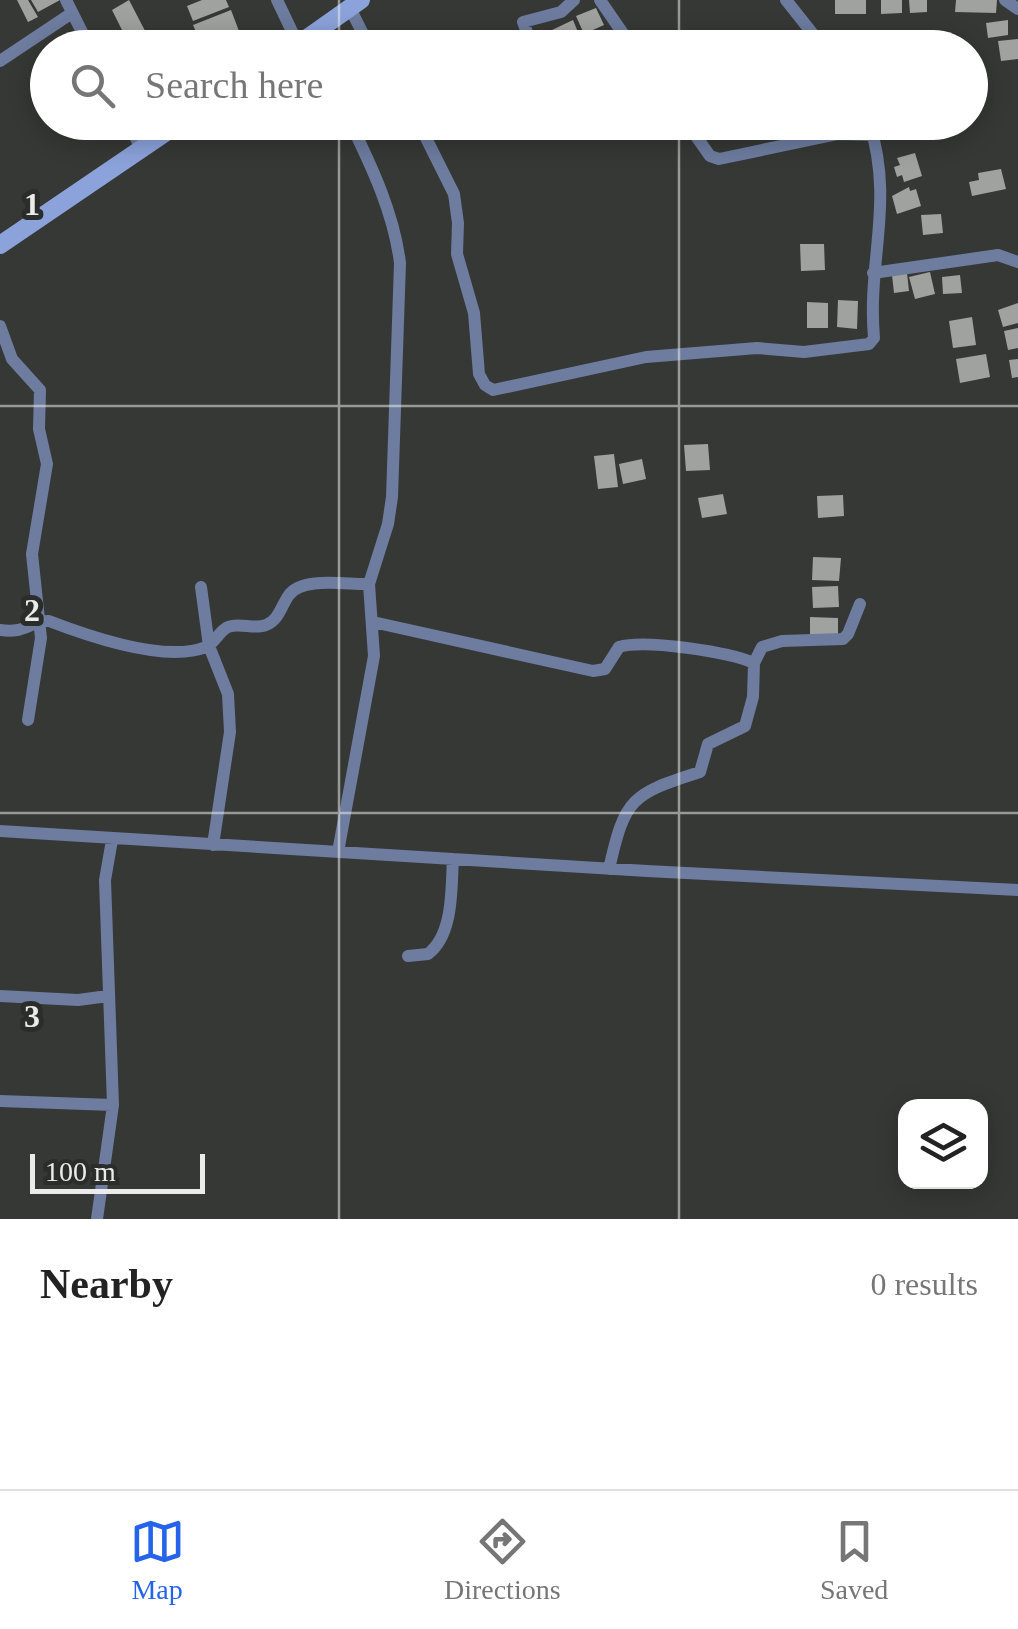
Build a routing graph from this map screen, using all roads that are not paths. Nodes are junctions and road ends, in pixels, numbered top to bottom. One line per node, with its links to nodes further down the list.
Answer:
1 (277, 0): 11 (street)
2 (574, 0): 14 (street)
3 (600, 0): 15 (street)
4 (786, 0): 16 (street)
5 (1006, 0): 8 (street)
6 (356, 4): 12 (main road); 13 (street)
7 (69, 6): 9 (street); 10 (street)
8 (1018, 9)
9 (39, 30)
10 (81, 30)
11 (295, 30)
12 (322, 30)
13 (364, 30)
14 (524, 30)
15 (621, 30)
16 (810, 30)
17 (30, 37): 18 (street)
18 (0, 61)
19 (137, 140): 26 (street)
20 (155, 140): 26 (main road)
21 (359, 140): 31 (street)
22 (427, 140): 29 (street)
23 (699, 140): 24 (street)
24 (809, 140)
25 (872, 140): 29 (street)
26 (142, 149): 27 (main road)
27 (0, 245)
28 (1018, 262): 29 (street)
29 (873, 273)
30 (0, 326): 34 (street)
31 (369, 584): 35 (street); 37 (street)
32 (201, 587): 37 (street)
33 (860, 604): 38 (street)
34 (41, 620): 36 (street); 37 (street); 39 (street)
35 (372, 622): 38 (street); 43 (street)
36 (0, 630)
37 (209, 646): 42 (street)
38 (754, 663): 45 (street)
39 (28, 720)
40 (0, 831): 41 (street)
41 (112, 840): 42 (street); 49 (street)
42 (213, 846): 43 (street)
43 (338, 852): 44 (street)
44 (453, 859): 45 (street); 47 (street)
45 (609, 869): 46 (street)
46 (1018, 890)
47 (408, 956)
48 (0, 996): 49 (street)
49 (108, 996): 51 (street)
50 (0, 1101): 51 (street)
51 (113, 1105): 52 (street)
52 (96, 1219)

